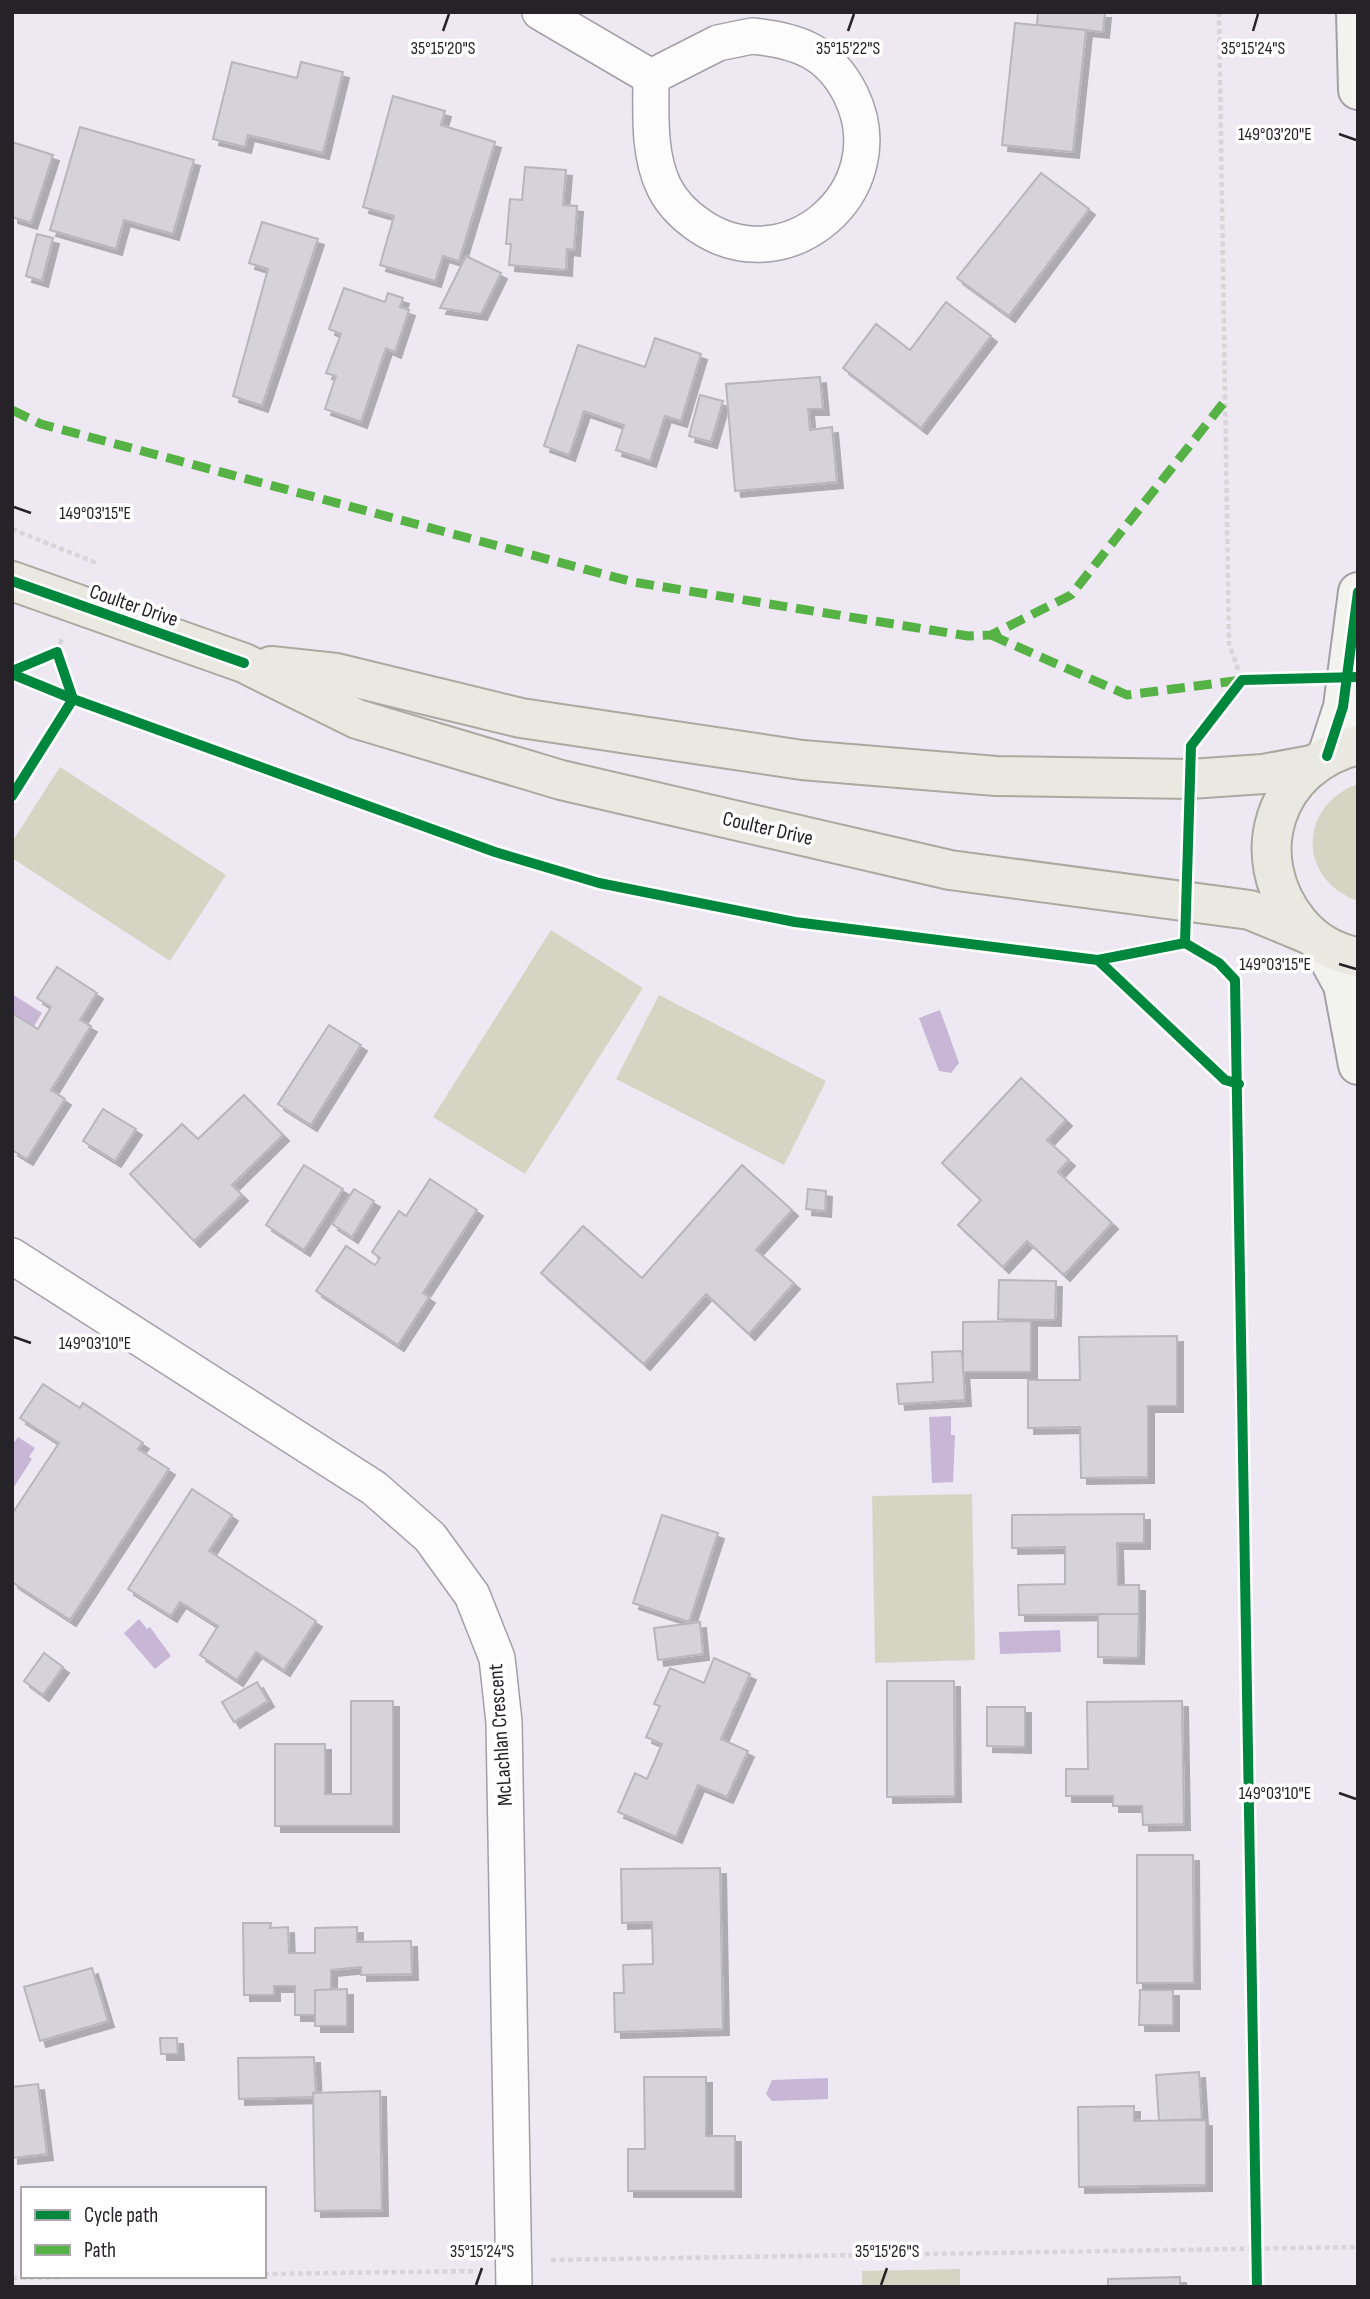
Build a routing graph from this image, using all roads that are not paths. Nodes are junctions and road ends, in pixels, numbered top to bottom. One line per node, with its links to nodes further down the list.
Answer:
1 (540, 12): 3 (street)
2 (1356, 12): 4 (main road)
3 (652, 77): 3 (street)
4 (1358, 90)
5 (12, 581): 7 (main road, Coulter Drive)
6 (1358, 592): 8 (main road)
7 (244, 663): 8 (main road, Coulter Drive); 9 (main road, Coulter Drive)
8 (1332, 755): 9 (main road)
9 (1314, 939): 10 (main road, Coulter Drive); 11 (main road)
10 (1358, 957)
11 (1358, 1065)
12 (12, 1256): 13 (street, McLachlan Crescent)
13 (514, 2277)

